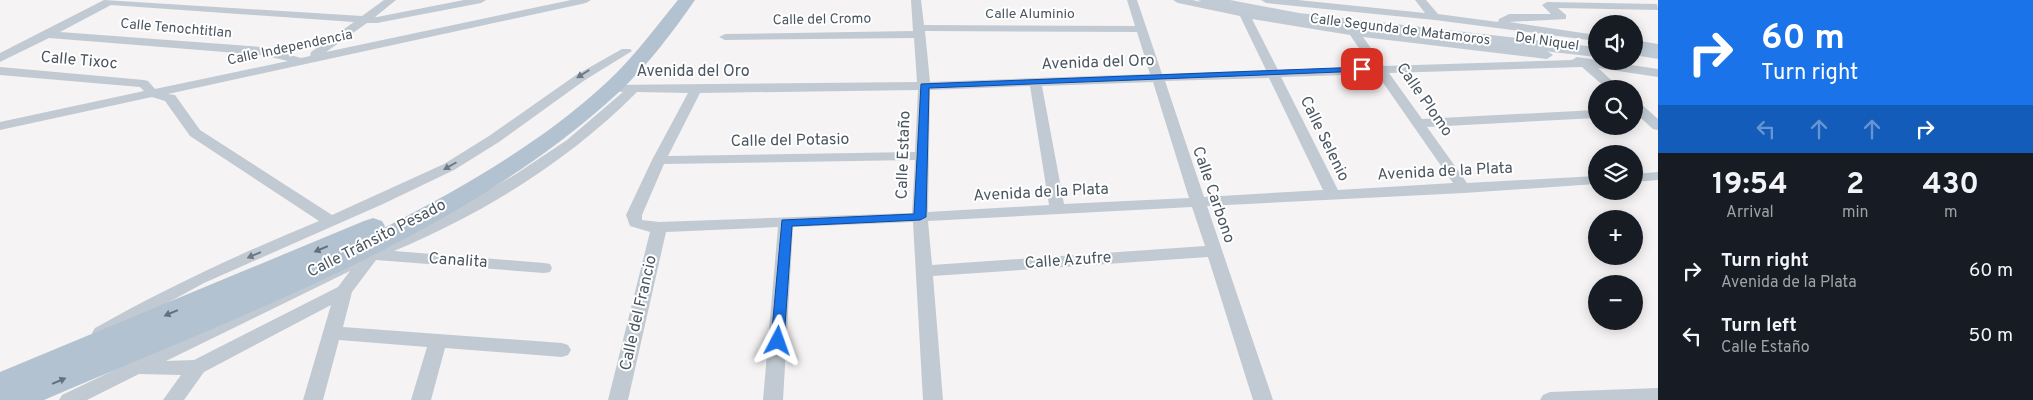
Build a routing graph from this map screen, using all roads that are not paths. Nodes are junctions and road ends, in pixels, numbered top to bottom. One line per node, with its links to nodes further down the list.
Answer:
1 (189, 0): 17 (street)
2 (391, 0): 23 (street)
3 (481, 0): 23 (street)
4 (586, 0): 41 (street, Calle Independencia)
5 (670, 0): 34 (main road, Calle Tránsito Pesado)
6 (687, 0): 52 (main road, Calle Tránsito Pesado)
7 (916, 0): 26 (street, Calle Estaño)
8 (1132, 0): 25 (street, Calle Carbono)
9 (1178, 0): 21 (street, Del Niquel)
10 (1206, 0): 37 (main road, Calle Segunda de Matamoros)
11 (1238, 0): 19 (main road, Calle Segunda de Matamoros)
12 (1266, 0): 20 (street)
13 (1420, 0): 22 (street)
14 (1535, 0): 16 (street)
15 (110, 1): 17 (street); 28 (street)
16 (1547, 5): 18 (street); 24 (street)
17 (170, 6): 23 (street)
18 (1657, 6)
19 (1322, 14): 20 (street); 31 (main road, Calle Segunda de Matamoros)
20 (1392, 14): 22 (street)
21 (1245, 16): 27 (street, Del Niquel); 47 (street, Calle Selenio)
22 (1435, 17): 24 (street)
23 (363, 19): 41 (street)
24 (1506, 26): 30 (street)
25 (1141, 29): 26 (street, Calle Aluminio); 49 (street, Calle Carbono)
26 (920, 31): 29 (street, Calle del Cromo); 51 (street, Calle Estaño)
27 (1354, 32): 38 (street, Del Niquel); 44 (street, Calle Plomo)
28 (47, 34): 40 (street); 41 (street, Calle Tenochtitlan)
29 (726, 37)
30 (1588, 37)
31 (1588, 42)
32 (1643, 44): 33 (street)
33 (1658, 47)
34 (626, 51): 70 (street, one-way to 70); 82 (main road, Calle Tránsito Pesado, one-way to 82)
35 (1643, 52): 36 (main road)
36 (1658, 54)
37 (1588, 57)
38 (1588, 57)
39 (1588, 57): 44 (street, Avenida del Oro)
40 (0, 58)
41 (305, 59): 54 (street, Calle Independencia)
42 (1643, 61): 43 (main road)
43 (1658, 64)
44 (1380, 69): 47 (street, Avenida del Oro); 57 (street, Calle Plomo)
45 (1643, 69): 48 (street)
46 (0, 71): 54 (street, Calle Tixoc)
47 (1274, 72): 49 (street, Avenida del Oro); 66 (street, Calle Selenio)
48 (1658, 73)
49 (1156, 77): 50 (street, Avenida del Oro); 67 (street, Calle Carbono)
50 (1035, 82): 51 (street, Avenida del Oro); 68 (street)
51 (924, 86): 53 (street, Avenida del Oro); 60 (street, Calle Estaño)
52 (623, 88): 53 (street, Avenida del Oro); 73 (main road, Calle Tránsito Pesado); 75 (street)
53 (696, 89): 61 (street, Avenida de la Plata)
54 (152, 93): 58 (street, Calle Independencia); 70 (street, Calle Tixoc)
55 (1588, 114): 57 (street)
56 (1643, 115): 59 (street)
57 (1419, 123): 65 (street, Calle Plomo)
58 (0, 126)
59 (1658, 126)
60 (921, 156): 61 (street, Calle del Potasio); 69 (street, Calle Estaño)
61 (659, 160): 72 (street, Avenida de la Plata)
62 (1658, 176): 63 (street)
63 (1643, 177)
64 (1588, 181): 65 (street, Avenida de la Plata)
65 (1464, 189): 66 (street, Avenida de la Plata)
66 (1333, 195): 67 (street, Avenida de la Plata)
67 (1196, 202): 68 (street, Avenida de la Plata); 74 (street, Calle Carbono)
68 (1057, 210): 69 (street, Avenida de la Plata)
69 (920, 217): 71 (street, Avenida de la Plata); 77 (street, Calle Estaño)
70 (332, 222): 82 (street, one-way to 82)
71 (786, 222): 72 (street, Avenida de la Plata); 94 (street)
72 (659, 227): 93 (street, Calle del Francio)
73 (400, 230): 75 (street); 88 (main road, Calle Tránsito Pesado, one-way to 73)
74 (1214, 251): 77 (street, Calle Azufre); 96 (street, Calle Carbono)
75 (372, 254): 76 (street, Canalita); 78 (street); 84 (street)
76 (544, 268)
77 (923, 271): 95 (street, Calle Estaño)
78 (344, 291): 79 (street); 83 (street)
79 (332, 333): 80 (street); 91 (street)
80 (438, 340): 81 (street); 92 (street)
81 (562, 350)
82 (44, 366): 85 (main road, Calle Tránsito Pesado)
83 (197, 367): 84 (street); 90 (street)
84 (137, 369): 89 (street)
85 (0, 385)
86 (1658, 395): 87 (street)
87 (1581, 399): 97 (street)
88 (14, 400)
89 (69, 400)
90 (173, 400)
91 (312, 400)
92 (421, 400)
93 (618, 400)
94 (773, 400)
95 (933, 400)
96 (1263, 400)
97 (1550, 400)

